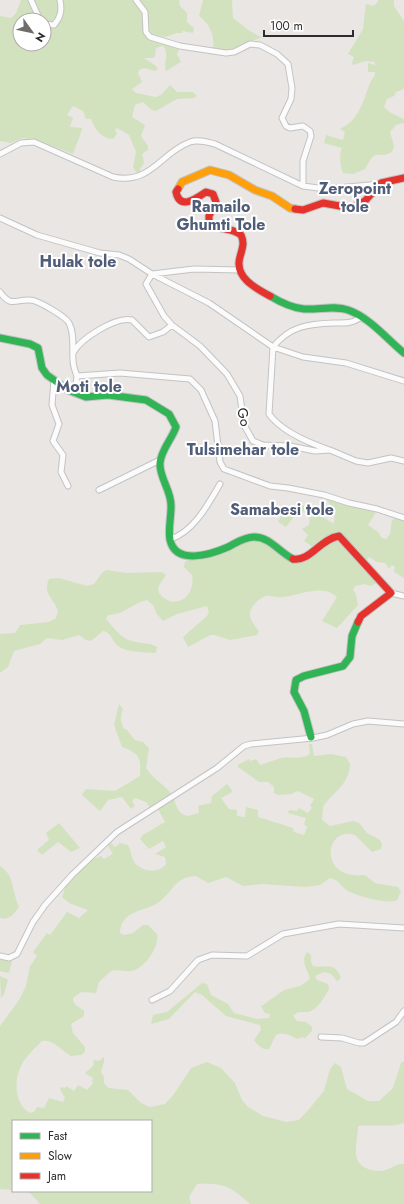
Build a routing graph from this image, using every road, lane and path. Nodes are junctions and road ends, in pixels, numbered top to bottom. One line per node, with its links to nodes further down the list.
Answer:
1 (31, 0): 4 (street)
2 (60, 0): 5 (street)
3 (136, 0): 9 (street)
4 (36, 12)
5 (52, 25)
6 (0, 154): 9 (street)
7 (404, 178): 8 (street)
8 (381, 184): 9 (street); 11 (street)
9 (303, 186)
10 (0, 218): 12 (street)
11 (240, 270): 12 (street); 14 (street)
12 (152, 274): 15 (street, Go); 17 (street)
13 (0, 292): 19 (street)
14 (360, 318): 17 (street); 18 (street)
15 (172, 325): 19 (street); 24 (street, Go)
16 (0, 338): 21 (street)
17 (273, 347): 22 (street); 24 (street)
18 (404, 353)
19 (73, 354): 20 (street)
20 (77, 376): 23 (street); 30 (street)
21 (54, 380): 23 (street); 28 (street)
22 (404, 381)
23 (75, 394): 25 (street)
24 (330, 450): 26 (street, Go)
25 (160, 460): 29 (street); 31 (street)
26 (404, 461)
27 (220, 484): 31 (street)
28 (68, 486)
29 (99, 490)
30 (404, 518)
31 (170, 539): 32 (street)
32 (391, 593): 33 (street); 35 (street)
33 (404, 596)
34 (404, 724): 35 (street)
35 (311, 737): 37 (street)
36 (404, 928): 38 (street)
37 (0, 956)
38 (152, 1000)
39 (404, 1011): 40 (street)
40 (321, 1037)

